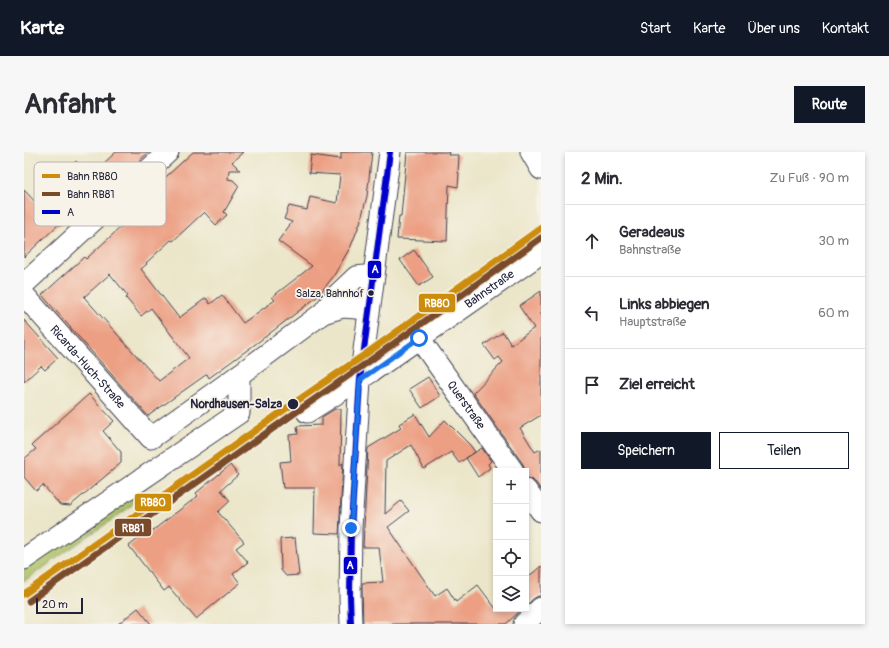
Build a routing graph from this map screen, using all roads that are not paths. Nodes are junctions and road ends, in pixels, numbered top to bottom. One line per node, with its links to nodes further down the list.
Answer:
1 (168, 152): 4 (street)
2 (390, 152): 8 (street)
3 (531, 152): 5 (street)
4 (157, 162)
5 (541, 169)
6 (87, 226): 9 (street)
7 (541, 253): 13 (street, Bahnstraße)
8 (374, 276): 11 (street); 12 (street)
9 (24, 284)
10 (24, 295): 14 (street, Ricarda-Huch-Straße)
11 (369, 309): 12 (street); 15 (street)
12 (323, 313): 14 (street)
13 (419, 338): 15 (street, Bahnstraße); 17 (street, Querstraße)
14 (239, 375): 20 (street)
15 (360, 380): 16 (street, Bahnstraße); 22 (street)
16 (306, 412)
17 (511, 468)
18 (529, 494): 19 (street)
19 (541, 511)
20 (24, 559)
21 (541, 608): 23 (street)
22 (351, 624)
23 (524, 624)

